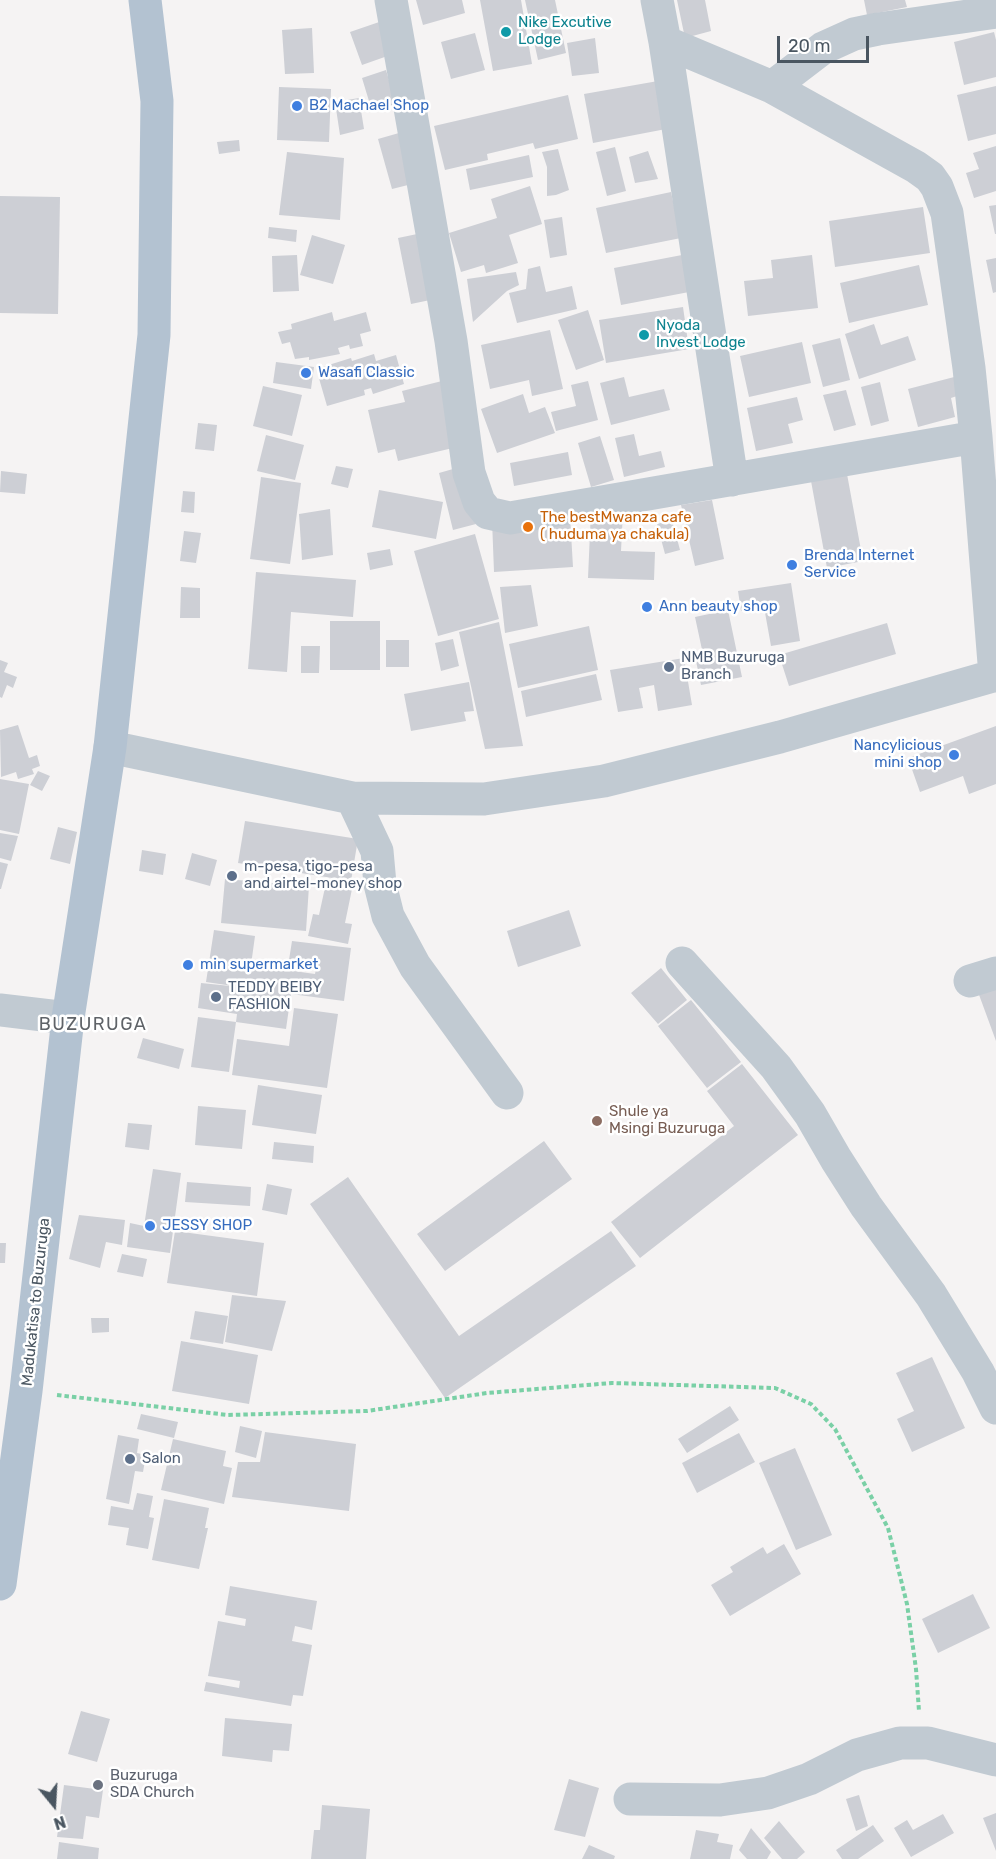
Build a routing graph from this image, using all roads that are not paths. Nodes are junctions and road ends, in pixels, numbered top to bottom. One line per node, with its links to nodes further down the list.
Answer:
1 (145, 0): 10 (main road, Madukatisa to Buzuruga)
2 (391, 0): 8 (street)
3 (657, 0): 5 (street)
4 (996, 12): 6 (street)
5 (665, 42): 6 (street); 8 (street)
6 (771, 87): 7 (street)
7 (976, 437): 8 (street); 9 (street)
8 (732, 480)
9 (995, 675): 11 (street)
10 (110, 747): 11 (street); 14 (main road, Madukatisa to Buzuruga)
11 (352, 798): 15 (street)
12 (682, 963): 16 (street)
13 (0, 1010): 14 (street)
14 (68, 1018): 17 (main road, Madukatisa to Buzuruga)
15 (507, 1093)
16 (996, 1408)
17 (0, 1584)
18 (996, 1760): 19 (street)
19 (630, 1799)

